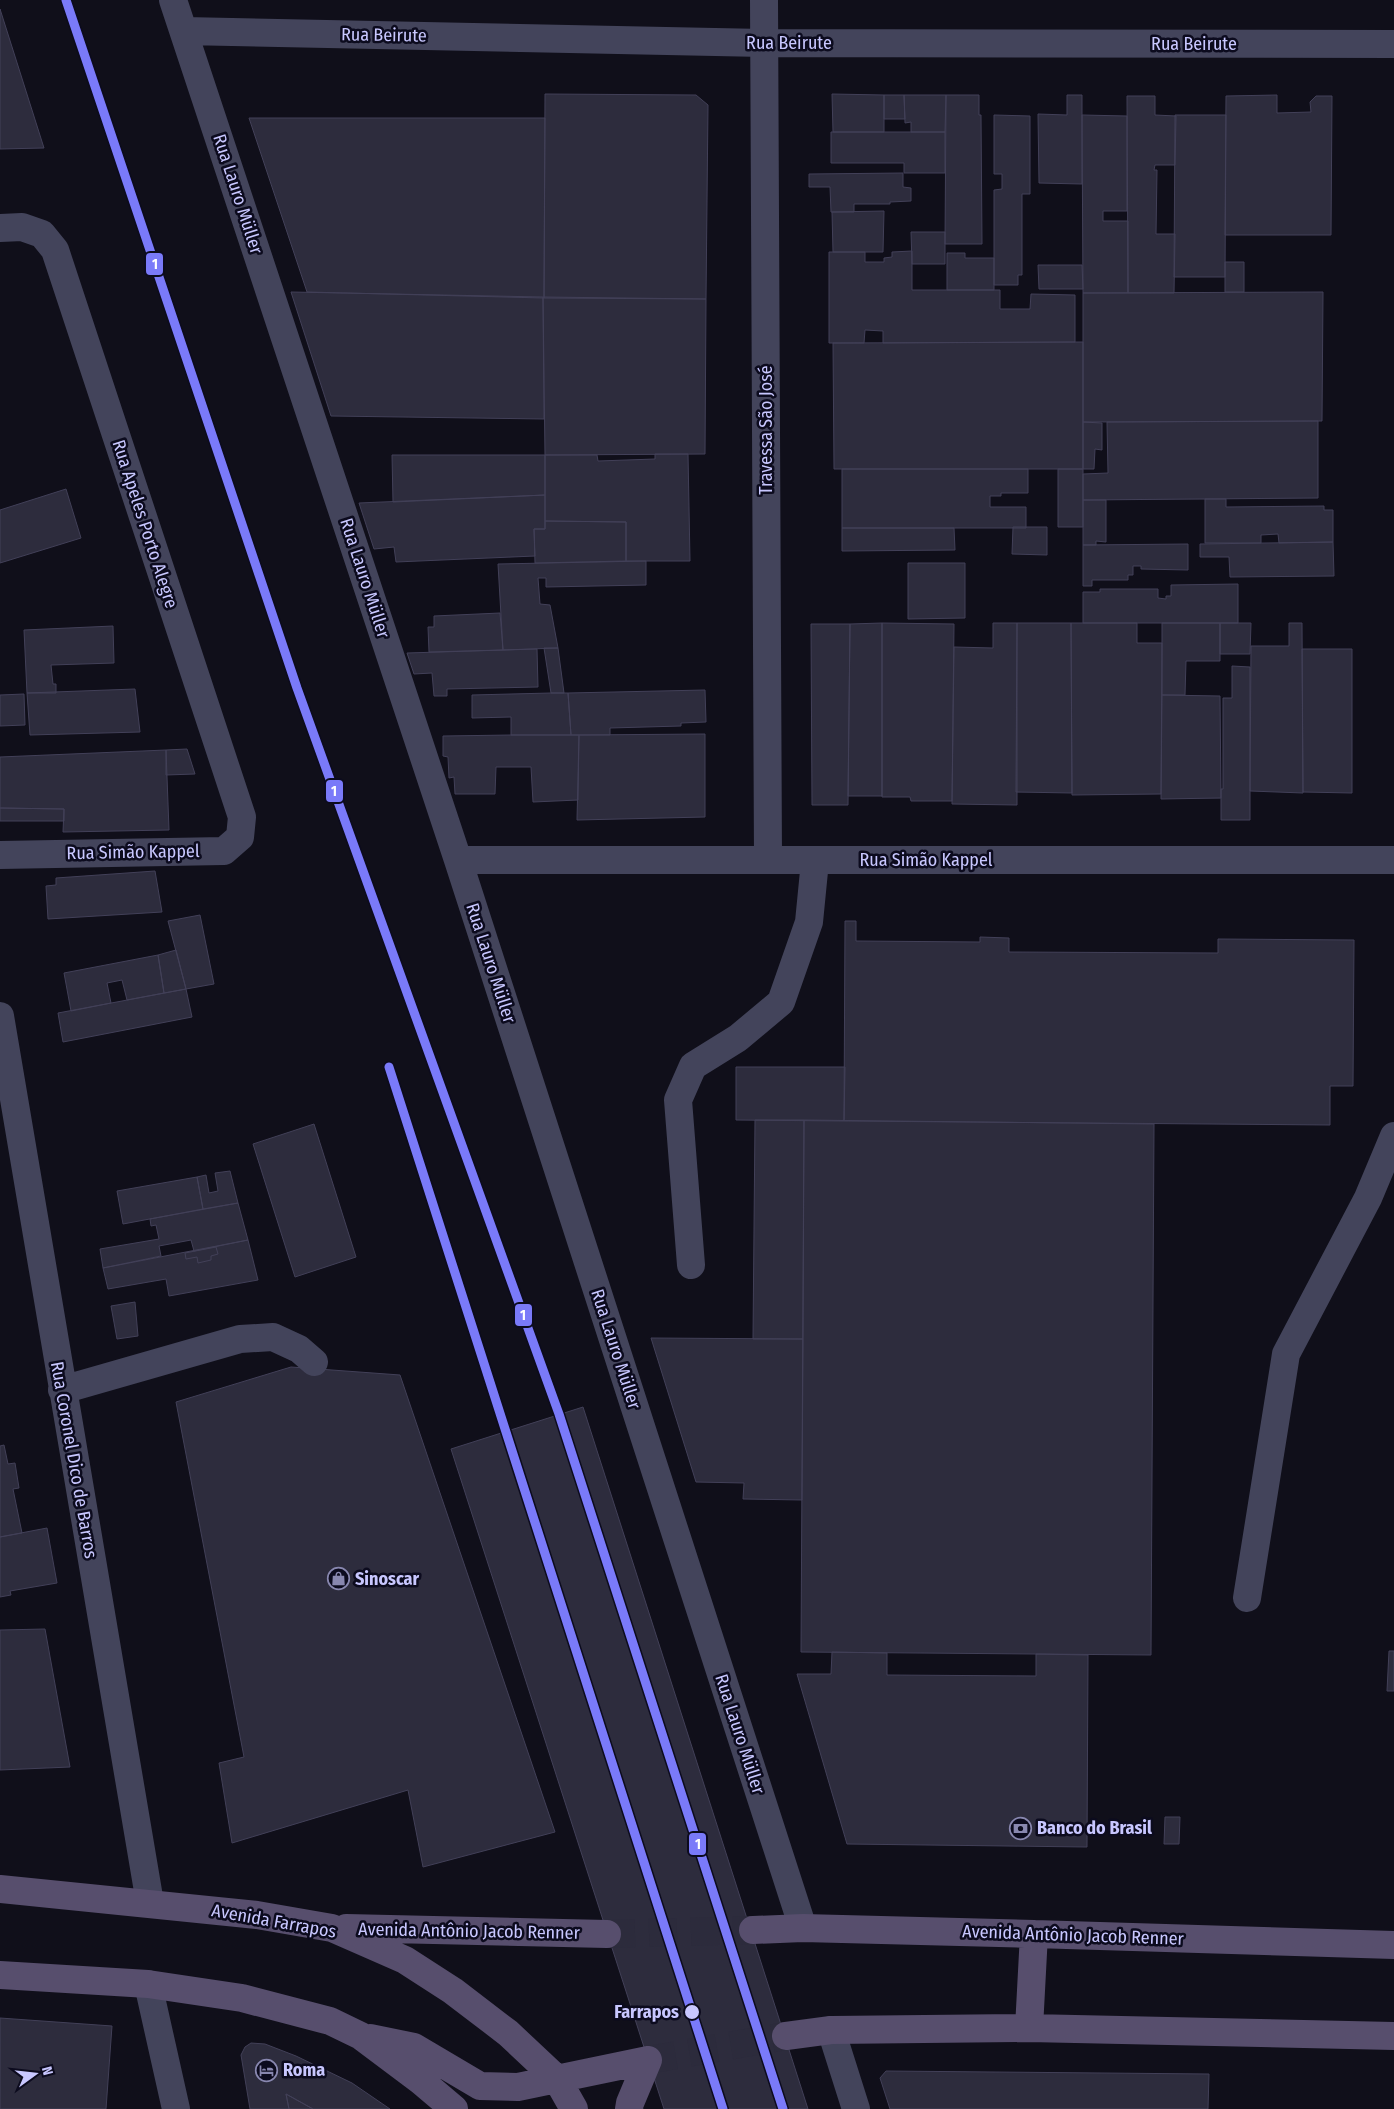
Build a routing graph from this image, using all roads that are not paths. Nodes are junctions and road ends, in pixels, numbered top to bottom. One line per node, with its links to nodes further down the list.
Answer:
1 (173, 0): 3 (street, Rua Lauro Müller)
2 (764, 0): 4 (street, Travessa São José)
3 (184, 31): 4 (street, Rua Beirute); 9 (street, Rua Lauro Müller)
4 (764, 43): 5 (street, Rua Beirute); 10 (street, Travessa São José)
5 (1394, 44)
6 (0, 228): 7 (street, Rua Apeles Porto Alegre)
7 (242, 817): 8 (street, Rua Simão Kappel)
8 (0, 855)
9 (458, 860): 10 (street, Rua Simão Kappel); 22 (street, Rua Lauro Müller)
10 (768, 860): 11 (street, Rua Simão Kappel)
11 (815, 860): 12 (street, Rua Simão Kappel); 15 (street)
12 (1394, 860)
13 (0, 1016): 17 (street, Rua Coronel Dico de Barros)
14 (1394, 1136): 18 (street)
15 (691, 1265)
16 (314, 1362): 17 (street)
17 (62, 1390): 20 (street, Rua Coronel Dico de Barros)
18 (1247, 1598)
19 (0, 1889): 20 (main road, Avenida Farrapos)
20 (150, 1903): 21 (main road, Avenida Farrapos)
21 (332, 1928): 24 (main road, Avenida Antônio Jacob Renner); 34 (main road, Avenida Farrapos)
22 (803, 1928): 23 (main road, Avenida Antônio Jacob Renner); 25 (main road, Avenida Antônio Jacob Renner)
23 (752, 1930)
24 (607, 1934)
25 (1034, 1934): 26 (main road, Avenida Antônio Jacob Renner); 29 (main road)
26 (1394, 1945)
27 (0, 1975): 28 (main road)
28 (148, 1984): 31 (main road); 35 (street)
29 (1029, 2028): 30 (main road); 33 (main road)
30 (831, 2030): 32 (main road); 39 (street)
31 (362, 2036): 34 (main road); 36 (main road)
32 (786, 2036)
33 (1394, 2036)
34 (557, 2079): 37 (main road, Avenida Farrapos); 38 (main road)
35 (176, 2109)
36 (454, 2109)
37 (574, 2109)
38 (629, 2109)
39 (856, 2109)

